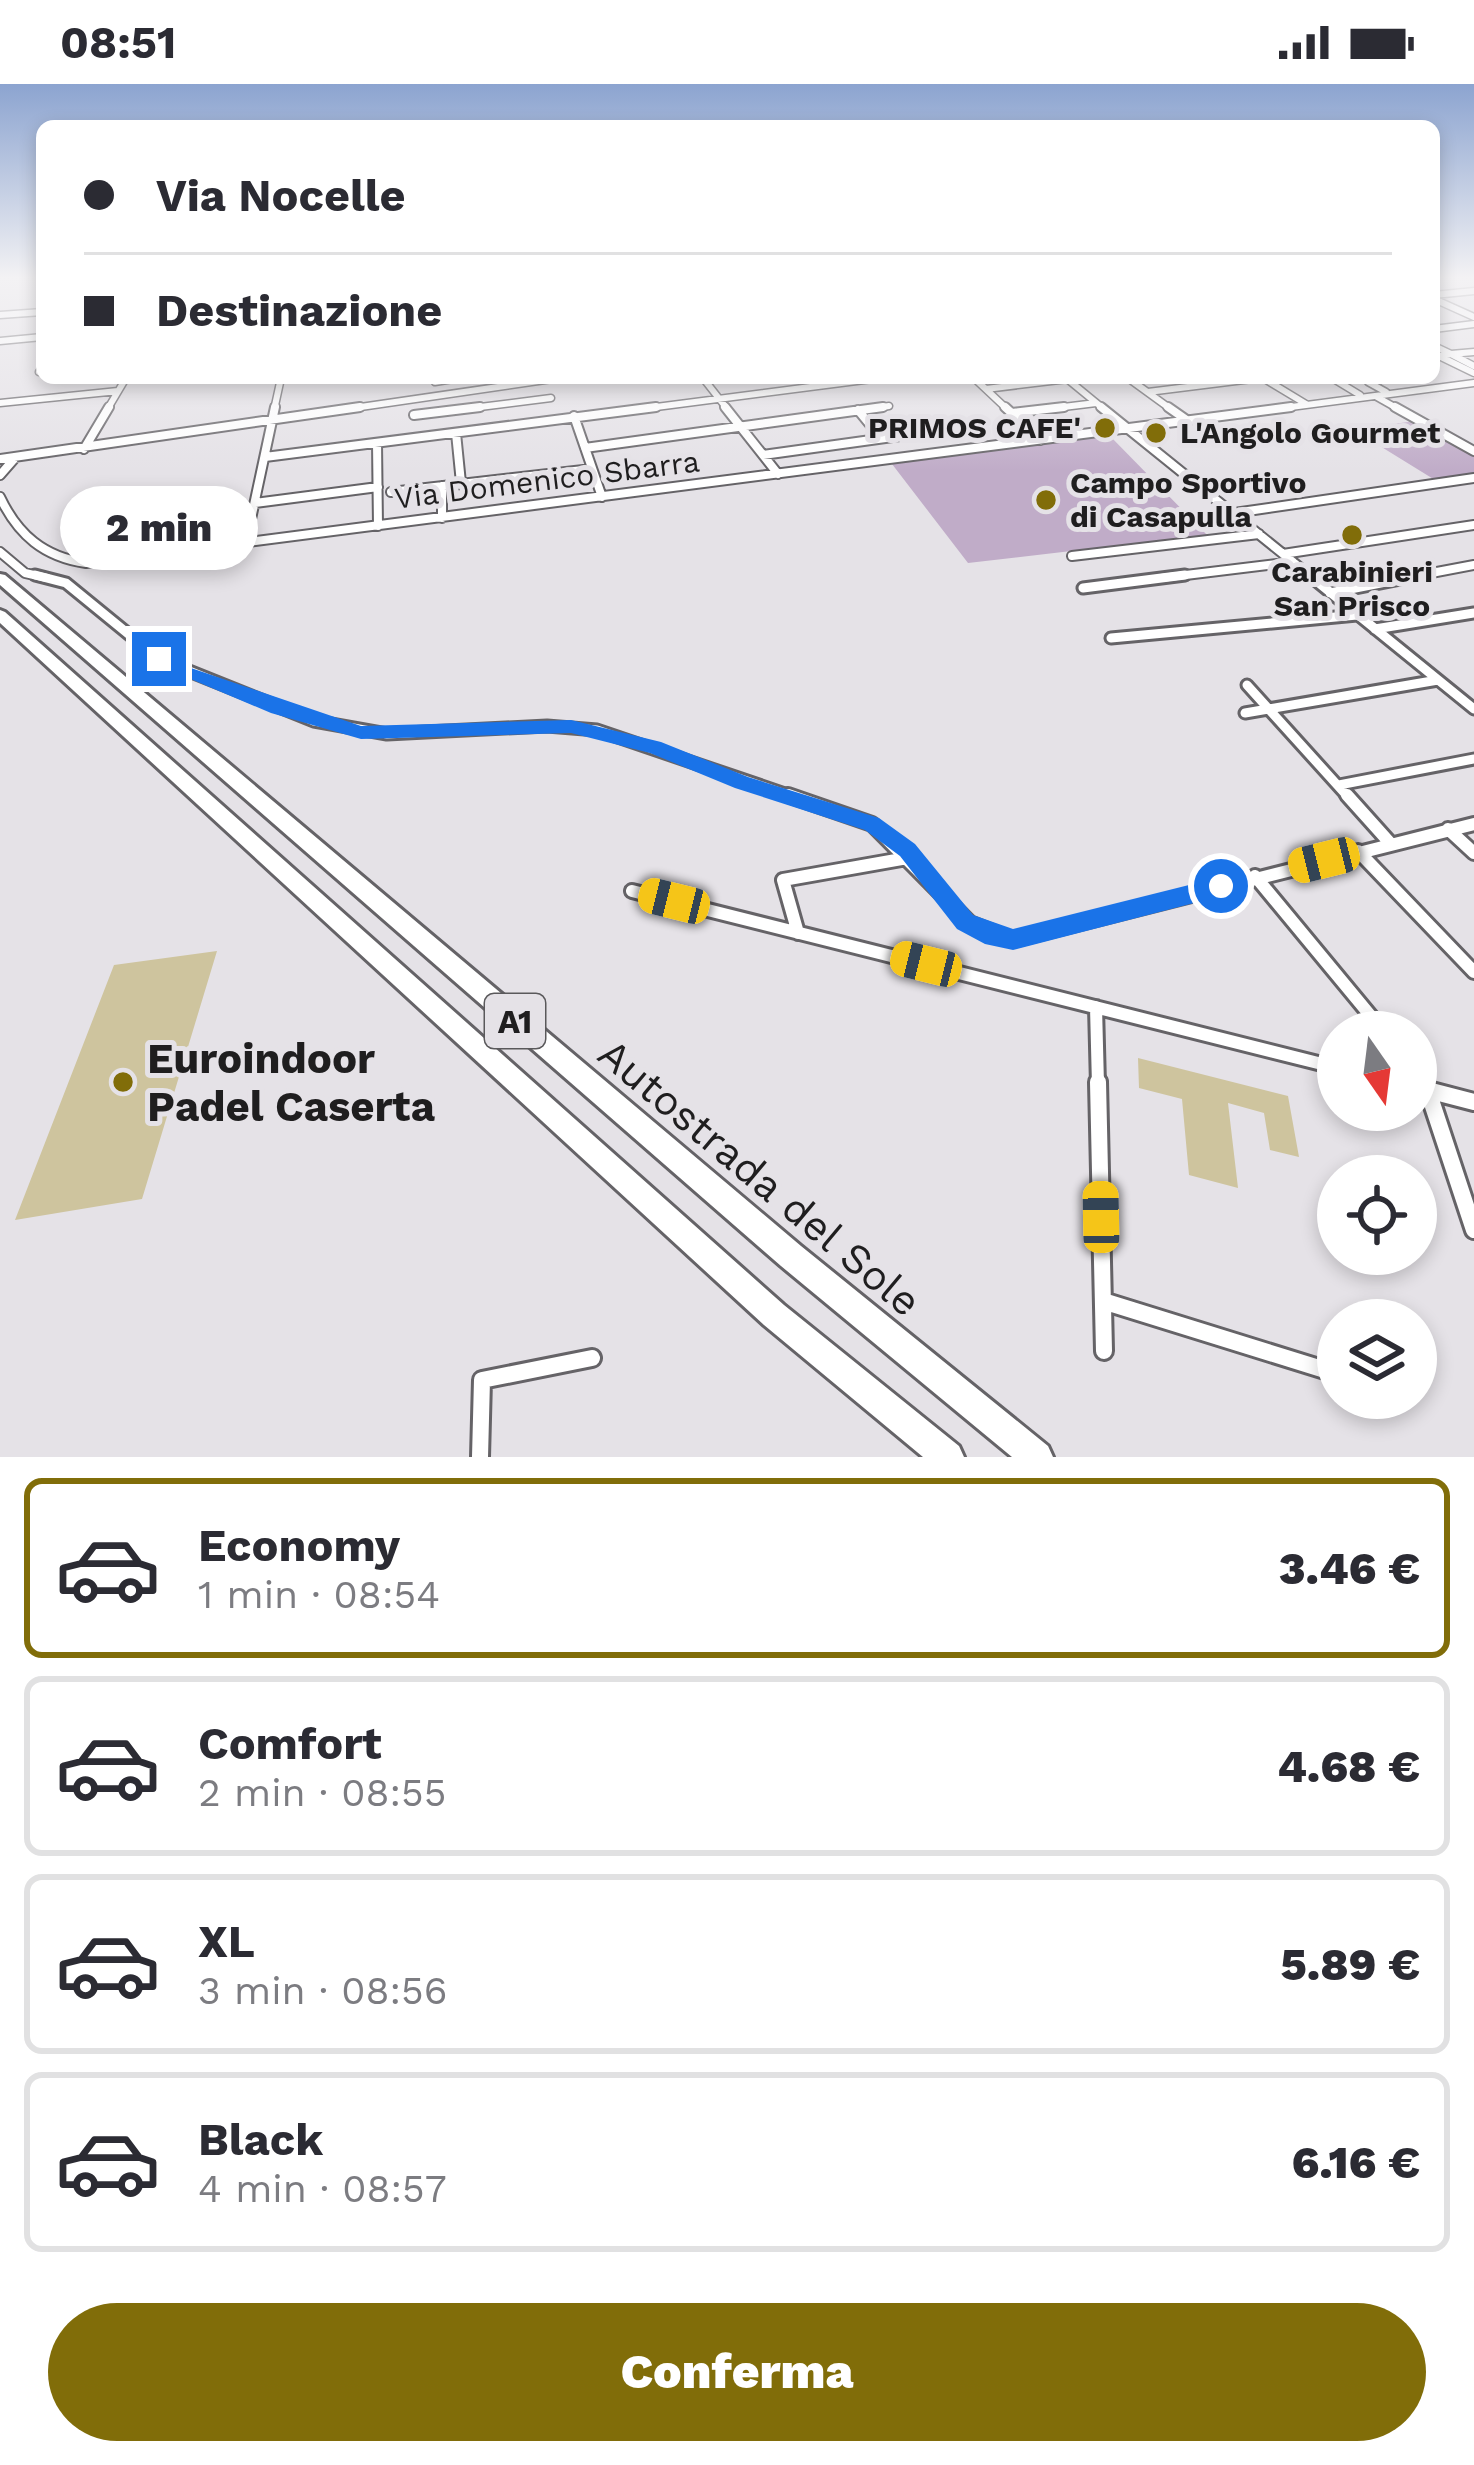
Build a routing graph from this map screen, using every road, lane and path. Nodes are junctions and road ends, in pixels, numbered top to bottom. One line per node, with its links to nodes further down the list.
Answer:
1 (1440, 349): 3 (street)
2 (1474, 352): 3 (street)
3 (1451, 354): 5 (street)
4 (1440, 356): 6 (street)
5 (1440, 356)
6 (1474, 369)
7 (1474, 383): 23 (street, Via Domenico Sbarra)
8 (122, 384): 24 (street)
9 (280, 384): 42 (street)
10 (498, 384): 31 (street)
11 (708, 384): 29 (street)
12 (829, 384): 29 (street)
13 (981, 384): 22 (street)
14 (1026, 384): 22 (street)
15 (1073, 384): 33 (street)
16 (1137, 384): 25 (street)
17 (1204, 384): 25 (street)
18 (1270, 384): 34 (street)
19 (1342, 384): 26 (street)
20 (1371, 384): 27 (street)
21 (1416, 384): 23 (street)
22 (986, 389): 37 (street)
23 (1426, 389): 27 (street, Via Domenico Sbarra)
24 (118, 391): 32 (street); 53 (street)
25 (1148, 392): 40 (street)
26 (1360, 394)
27 (1389, 394): 28 (street, Via Domenico Sbarra)
28 (1375, 396): 34 (street, Via Domenico Sbarra); 50 (street)
29 (720, 397): 39 (street); 41 (street)
30 (550, 398): 38 (street)
31 (413, 400): 38 (street); 42 (street)
32 (0, 403)
33 (1096, 403): 37 (street); 43 (street)
34 (1307, 404): 40 (street, Via Domenico Sbarra)
35 (889, 406): 36 (street)
36 (858, 410): 41 (street); 47 (street)
37 (1012, 413): 49 (street)
38 (414, 415): 46 (street)
39 (574, 416): 44 (street); 52 (street)
40 (1188, 421): 43 (street, Via Domenico Sbarra)
41 (741, 426): 52 (street); 55 (street)
42 (271, 428): 53 (street); 57 (street)
43 (1129, 429): 49 (street, Via Domenico Sbarra); 70 (street)
44 (456, 433): 46 (street); 63 (street)
45 (907, 435): 47 (street)
46 (417, 438): 51 (street)
47 (881, 438): 55 (street)
48 (1474, 439): 50 (street)
49 (1041, 440): 60 (street, Via Domenico Sbarra)
50 (1456, 441): 54 (street)
51 (377, 443): 57 (street); 65 (street)
52 (585, 448): 59 (street)
53 (84, 449): 56 (street)
54 (1474, 451)
55 (763, 455): 60 (street)
56 (17, 458): 58 (street); 61 (street)
57 (265, 458): 69 (street)
58 (0, 459)
59 (592, 469): 63 (street); 68 (street)
60 (778, 474): 68 (street, Via Domenico Sbarra)
61 (0, 475)
62 (1474, 478): 70 (street)
63 (460, 483): 64 (street)
64 (442, 486): 66 (street); 71 (street)
65 (378, 487): 69 (street); 74 (street)
66 (391, 492)
67 (0, 497): 72 (street)
68 (602, 497): 71 (street, Via Domenico Sbarra)
69 (255, 503): 77 (street)
70 (1233, 513): 76 (street)
71 (442, 518): 74 (street, Via Domenico Sbarra)
72 (8, 519): 74 (street, Via Domenico Sbarra); 75 (street)
73 (1474, 525): 80 (street)
74 (378, 526)
75 (0, 527)
76 (1258, 534): 79 (street); 80 (street)
77 (189, 540)
78 (0, 552): 102 (street)
79 (1072, 556)
80 (1288, 558): 83 (street); 84 (street)
81 (1474, 565): 84 (street)
82 (0, 578): 120 (highway, Autostrada del Sole / A1)
83 (1084, 588)
84 (1330, 593): 87 (street)
85 (1474, 613): 88 (street)
86 (0, 615): 119 (highway, A1)
87 (1358, 615): 88 (street); 89 (street)
88 (1375, 629): 90 (street)
89 (1111, 638)
90 (1438, 680): 92 (street); 93 (street)
91 (1246, 685): 92 (street)
92 (1270, 709): 94 (street); 96 (street)
93 (1474, 710)
94 (1245, 713)
95 (1474, 759): 96 (street)
96 (1339, 785): 99 (street)
97 (1474, 824): 98 (street)
98 (1448, 829): 99 (street); 101 (street)
99 (1390, 844): 100 (street)
100 (1358, 851): 103 (street); 106 (street)
101 (1474, 853)
102 (913, 857): 103 (street); 105 (street)
103 (1256, 876): 108 (street)
104 (632, 891): 105 (street)
105 (798, 932): 107 (street)
106 (1474, 972)
107 (1096, 1007): 109 (street); 114 (street)
108 (1367, 1011)
109 (1317, 1063)
110 (1437, 1092): 111 (street)
111 (1474, 1102)
112 (1437, 1126): 113 (street)
113 (1474, 1230)
114 (1103, 1301): 115 (street); 117 (street)
115 (1104, 1351)
116 (592, 1358): 118 (street)
117 (1317, 1367)
118 (480, 1457)
119 (948, 1457)
120 (1037, 1457)

